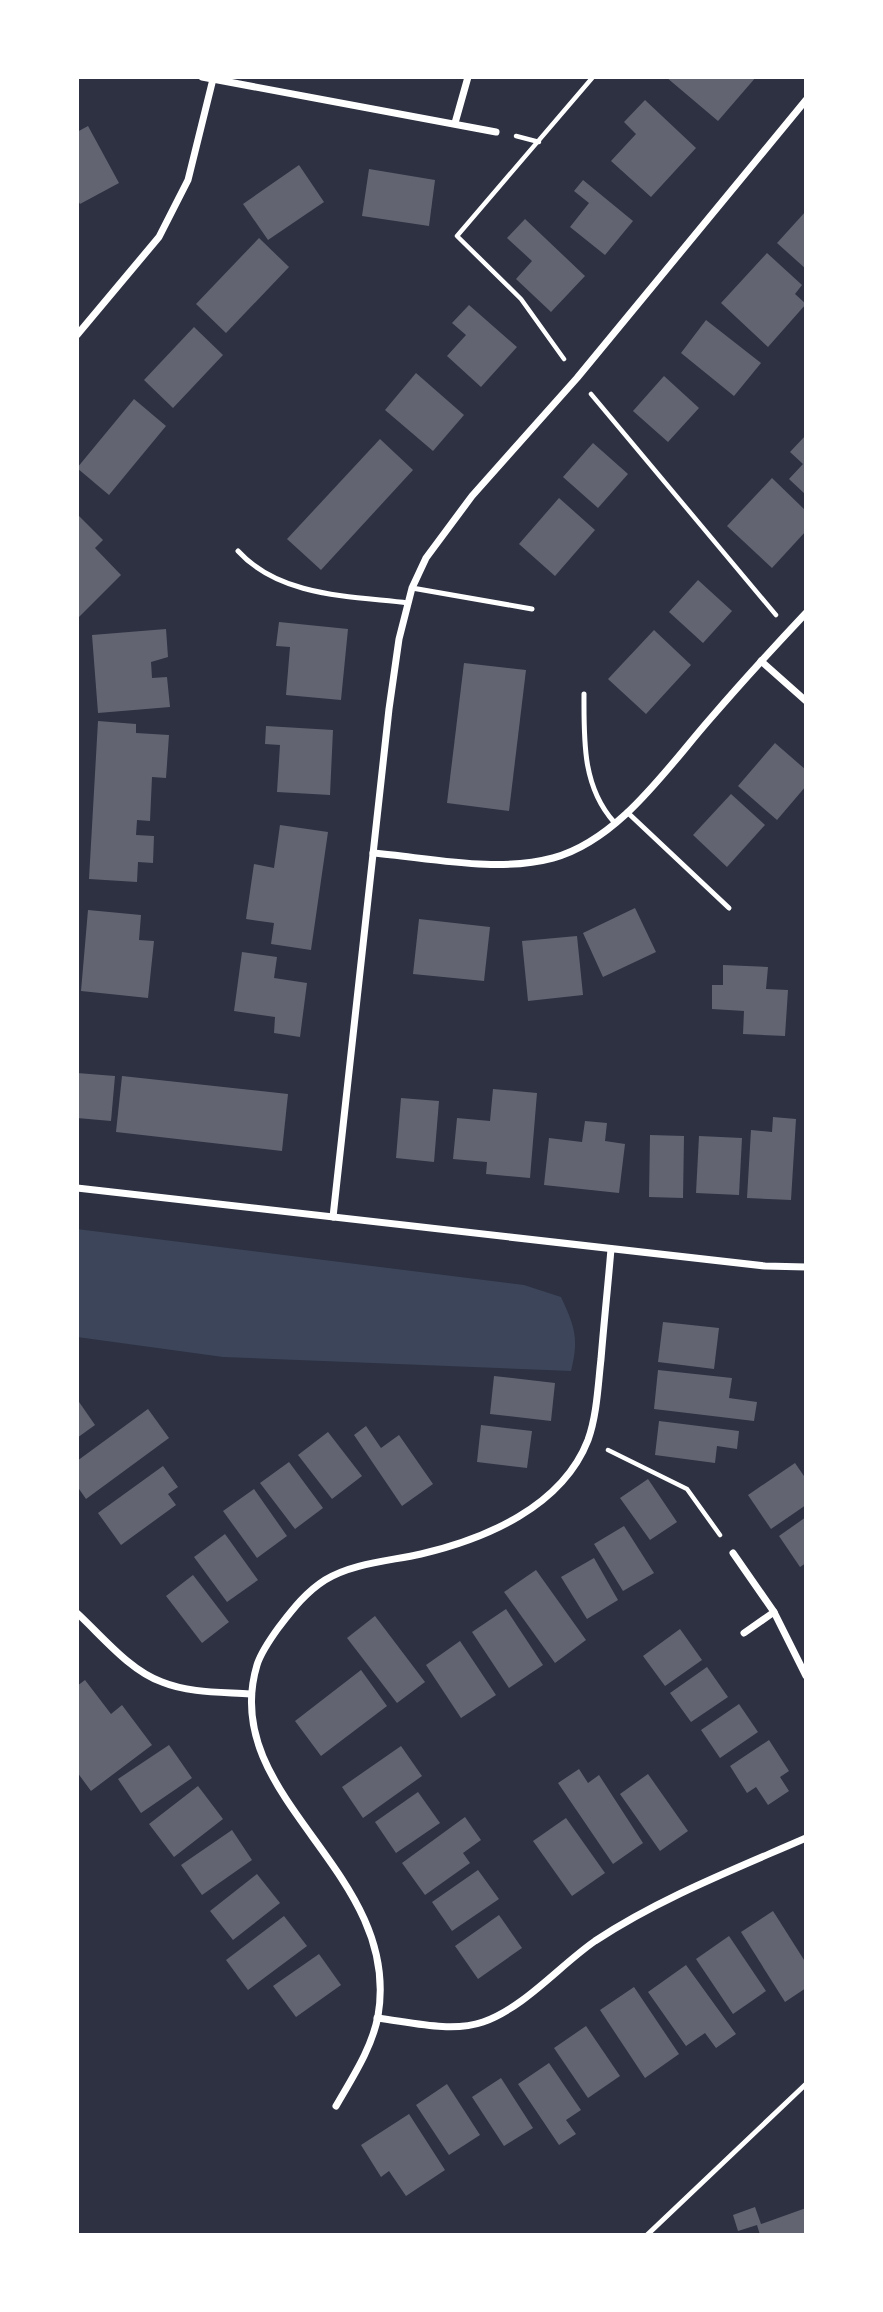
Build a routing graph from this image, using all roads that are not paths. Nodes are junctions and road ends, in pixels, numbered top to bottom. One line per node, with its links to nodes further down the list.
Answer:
1 (202, 77): 3 (street)
2 (468, 77): 5 (street)
3 (213, 79): 5 (street); 7 (street)
4 (806, 100): 9 (street)
5 (455, 123): 6 (street)
6 (496, 132)
7 (77, 335)
8 (238, 551): 10 (lane)
9 (412, 588): 10 (street); 11 (lane)
10 (408, 603): 18 (street)
11 (531, 610)
12 (806, 613): 13 (street)
13 (761, 661): 15 (street); 16 (street)
14 (584, 694): 17 (lane)
15 (806, 701)
16 (627, 811): 17 (street); 19 (lane)
17 (614, 822): 18 (street)
18 (373, 853): 21 (street)
19 (729, 908)
20 (77, 1188): 21 (street)
21 (333, 1217): 22 (street)
22 (611, 1249): 23 (street); 29 (street)
23 (806, 1267)
24 (733, 1553): 25 (street)
25 (774, 1612): 27 (street); 28 (street)
26 (77, 1613): 29 (street)
27 (744, 1633)
28 (806, 1675)
29 (250, 1693): 31 (street)
30 (806, 1838): 31 (street)
31 (377, 2018): 33 (street)
32 (806, 2084): 34 (lane)
33 (336, 2106)
34 (647, 2235)

